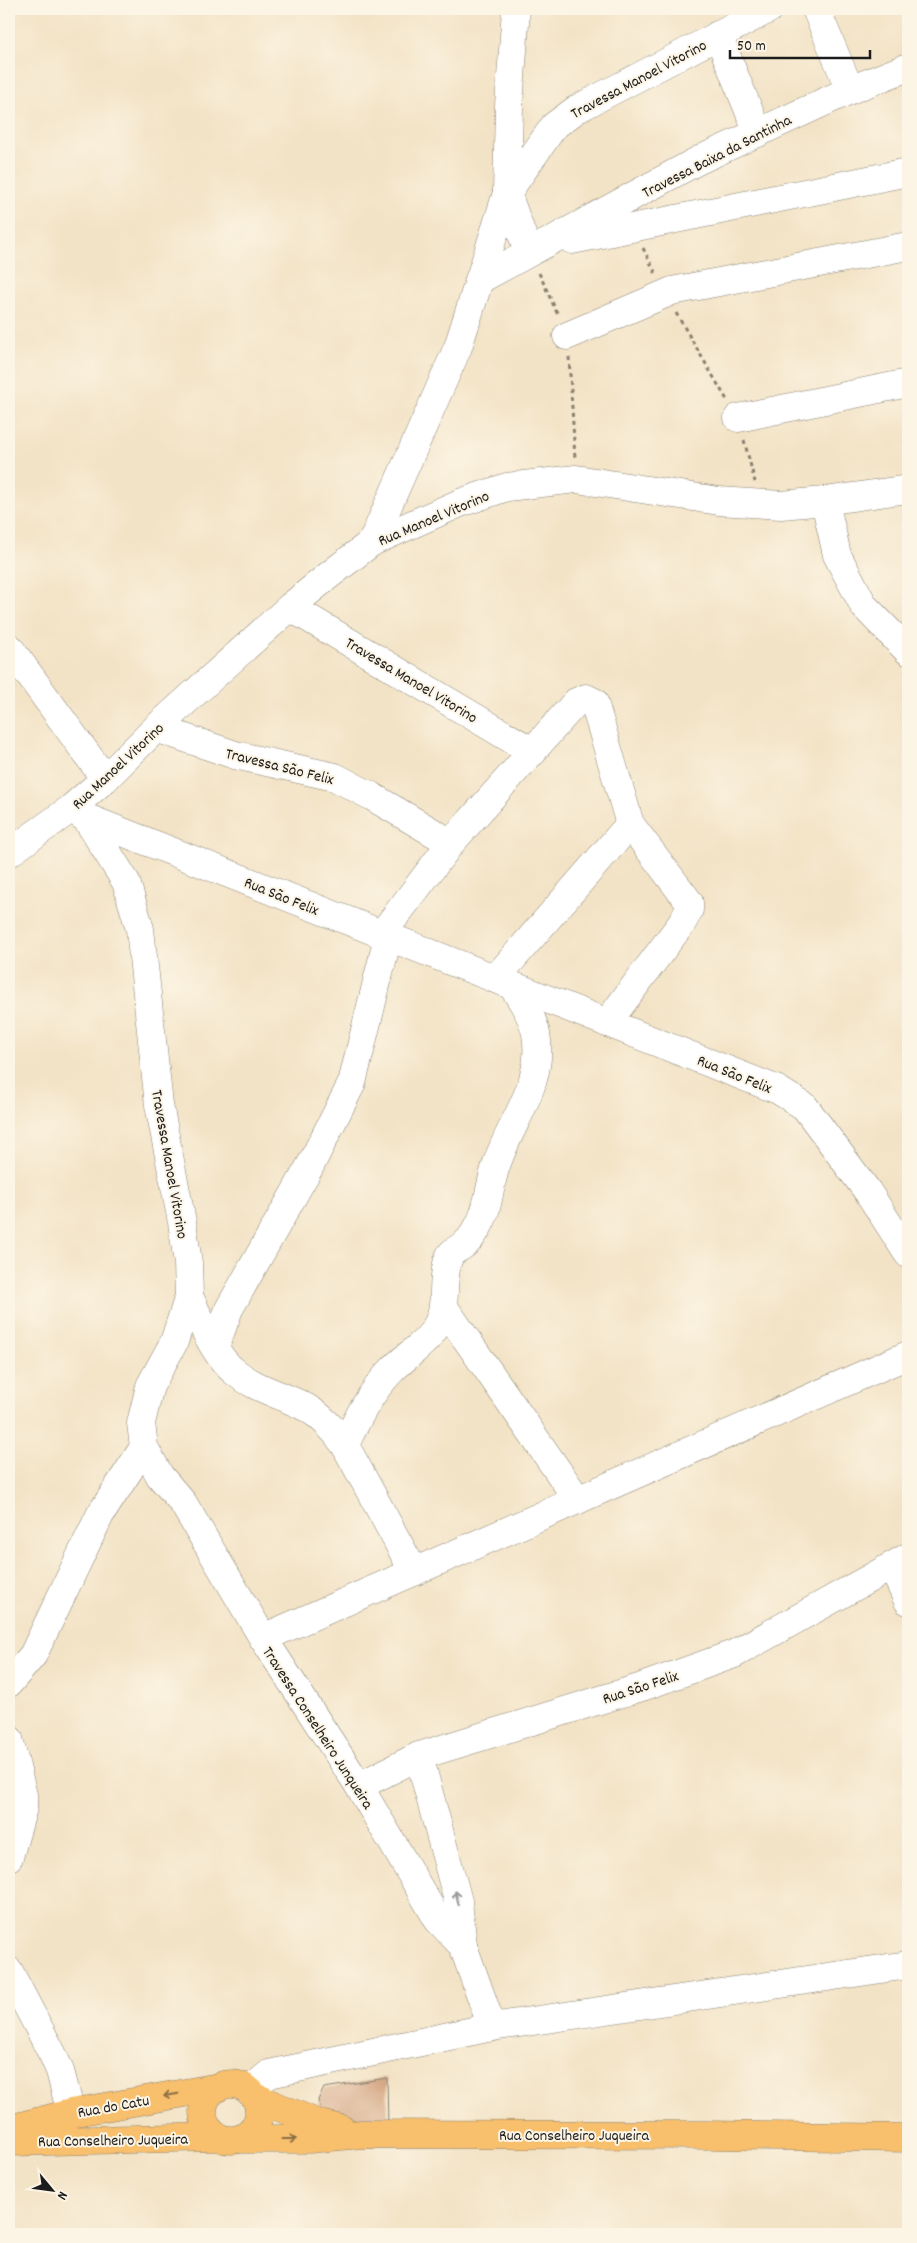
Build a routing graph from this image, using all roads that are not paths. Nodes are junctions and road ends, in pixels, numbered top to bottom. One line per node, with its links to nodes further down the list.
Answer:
1 (516, 9): 9 (street)
2 (769, 9): 4 (street, Travessa Manoel Vitorino)
3 (816, 9): 6 (street)
4 (718, 36): 7 (street); 9 (street, Travessa Manoel Vitorino)
5 (908, 67): 6 (street, Travessa Baixa da Santinha)
6 (850, 90): 7 (street, Travessa Baixa da Santinha)
7 (758, 133): 11 (street, Travessa Baixa da Santinha)
8 (906, 178): 11 (street)
9 (507, 193): 11 (street); 12 (street)
10 (908, 246): 13 (street)
11 (537, 248): 12 (street, Travessa Baixa da Santinha)
12 (479, 280): 18 (street)
13 (568, 336)
14 (908, 383): 15 (street)
15 (738, 418)
16 (908, 488): 17 (street, Rua Manoel Vitorino)
17 (825, 501): 18 (street, Rua Manoel Vitorino); 21 (street)
18 (372, 542): 19 (street, Rua Manoel Vitorino)
19 (290, 607): 22 (street, Rua Manoel Vitorino); 23 (street, Travessa Manoel Vitorino)
20 (9, 647): 24 (street)
21 (908, 651)
22 (156, 728): 24 (street, Rua Manoel Vitorino); 27 (street, Travessa São Felix)
23 (533, 752): 26 (street); 27 (street)
24 (105, 779): 25 (street, Rua Manoel Vitorino)
25 (77, 814): 28 (street, Rua Manoel Vitorino); 29 (street, Rua São Felix); 33 (street, Travessa Manoel Vitorino)
26 (630, 824): 30 (street); 31 (street)
27 (451, 843): 29 (street)
28 (9, 853)
29 (385, 936): 30 (street, Rua São Felix); 35 (street)
30 (504, 983): 31 (street, Rua São Felix); 34 (street)
31 (607, 1023): 32 (street, Rua São Felix)
32 (908, 1254)
33 (189, 1296): 35 (street); 38 (street, Travessa Manoel Vitorino)
34 (444, 1307): 37 (street); 39 (street)
35 (215, 1347): 37 (street)
36 (908, 1355): 39 (street)
37 (345, 1445): 42 (street)
38 (144, 1448): 40 (street, Travessa Manoel Vitorino); 45 (street)
39 (578, 1500): 42 (street)
40 (183, 1503): 44 (street, Travessa Conselheiro Junqueira)
41 (900, 1562): 43 (street); 47 (street, Rua São Felix)
42 (414, 1572): 44 (street)
43 (908, 1601)
44 (262, 1638): 48 (street, Travessa Conselheiro Junqueira)
45 (9, 1683)
46 (9, 1739): 49 (street)
47 (419, 1756): 48 (street, Rua São Felix); 50 (street, Travessa Conselheiro Junqueira, one-way to 47)
48 (359, 1786): 50 (street, Travessa Conselheiro Junqueira)
49 (9, 1858)
50 (463, 1946): 53 (street, Travessa Conselheiro Junqueira)
51 (908, 1966): 53 (street)
52 (9, 1971): 56 (street)
53 (492, 2027): 55 (street)
54 (219, 2087): 55 (main road); 56 (main road, Rua do Catu, one-way to 56); 59 (main road)
55 (252, 2094): 58 (main road); 59 (main road)
56 (70, 2113): 57 (main road, Rua do Catu)
57 (9, 2129)
58 (362, 2134): 59 (main road, Rua Conselheiro Juqueira, one-way to 58); 60 (main road, Rua Conselheiro Juqueira)
59 (228, 2138): 61 (main road, Rua Conselheiro Juqueira)
60 (908, 2138)
61 (9, 2142)

